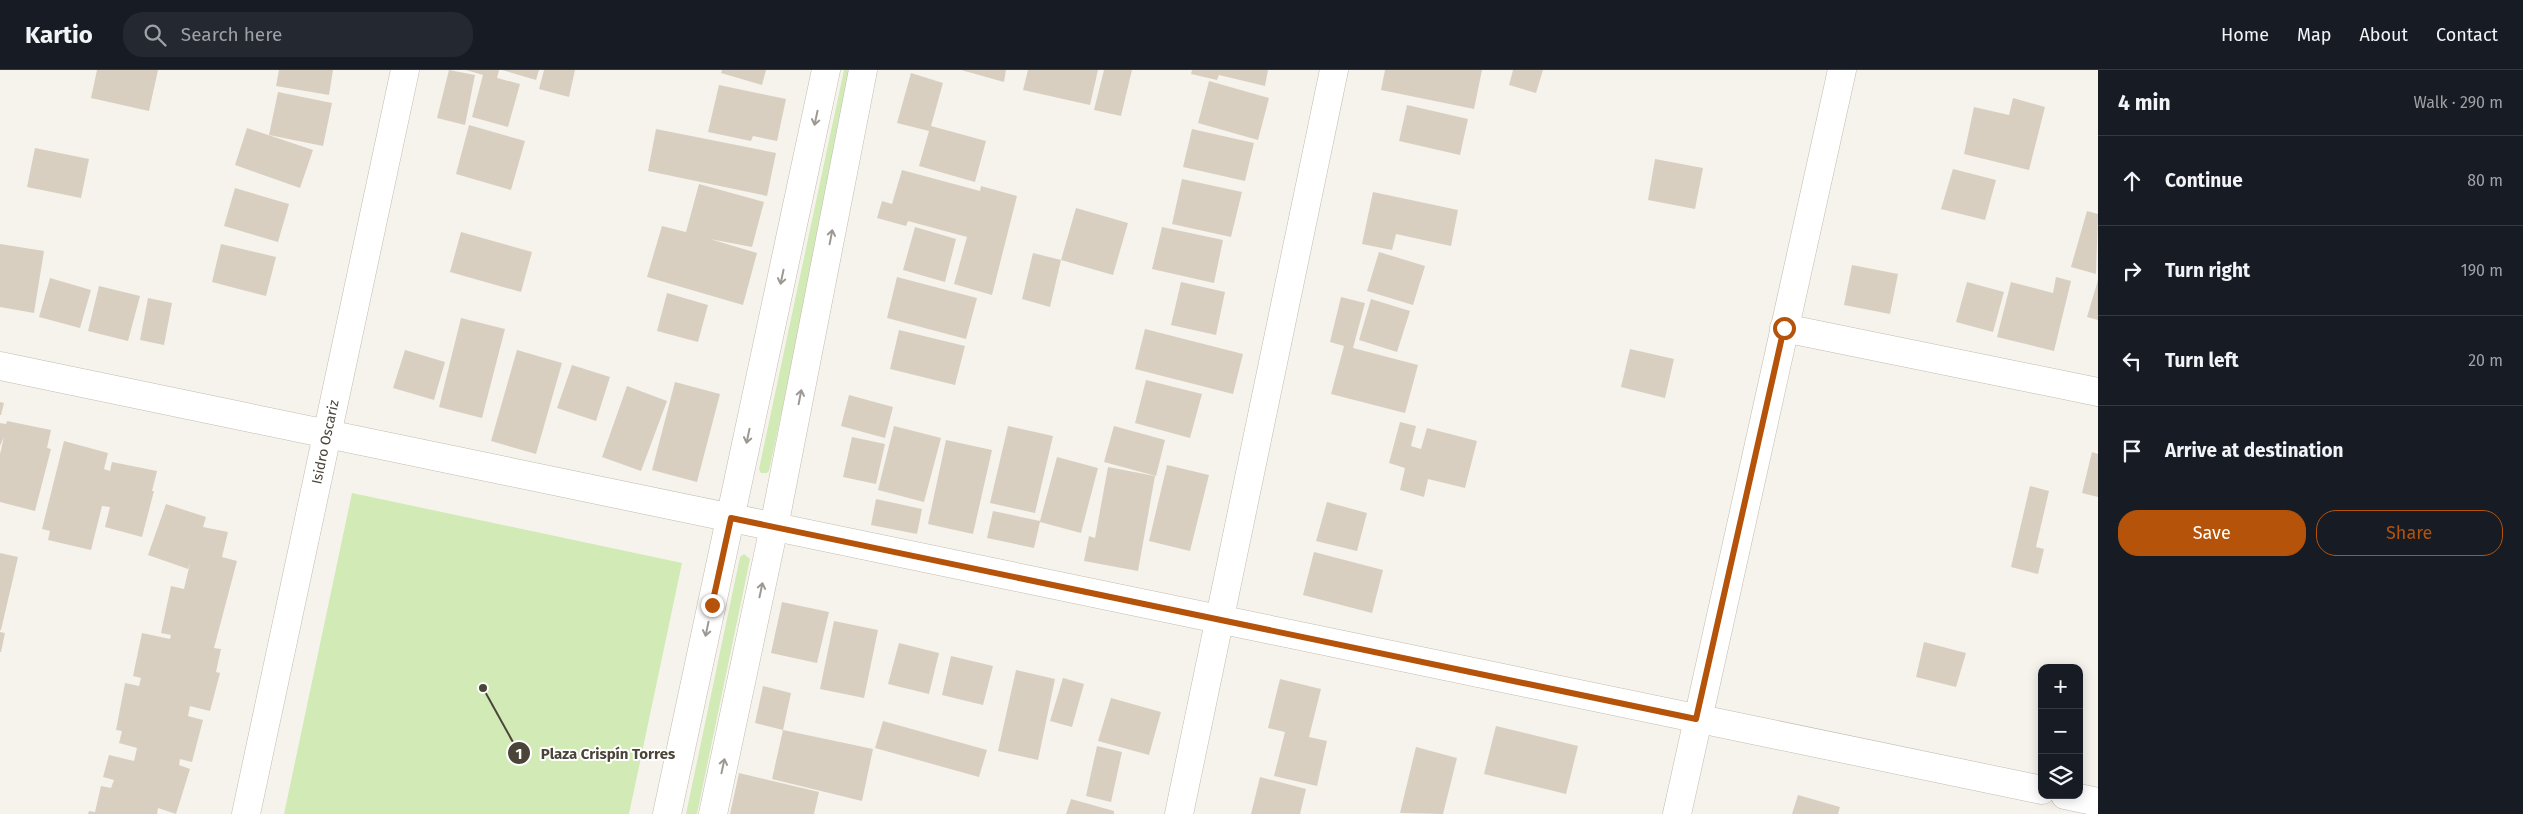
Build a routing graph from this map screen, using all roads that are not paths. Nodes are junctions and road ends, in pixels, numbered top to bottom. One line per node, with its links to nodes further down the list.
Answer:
1 (405, 70): 9 (street, Isidro Oscariz)
2 (826, 70): 10 (street, one-way to 10)
3 (863, 70): 11 (street, one-way to 3)
4 (1334, 70): 12 (street)
5 (1842, 70): 6 (street)
6 (1784, 328): 8 (street); 13 (street)
7 (0, 366): 9 (street)
8 (2098, 392)
9 (327, 434): 10 (street); 17 (street, Isidro Oscariz)
10 (731, 518): 11 (street); 18 (street, one-way to 18)
11 (774, 527): 12 (street); 19 (street, one-way to 11)
12 (1220, 620): 13 (street); 20 (street)
13 (1696, 719): 14 (street); 21 (street)
14 (2038, 789)
15 (2083, 799): 16 (street)
16 (2098, 802)
17 (246, 814)
18 (667, 814)
19 (713, 814)
20 (1179, 814)
21 (1677, 814)

